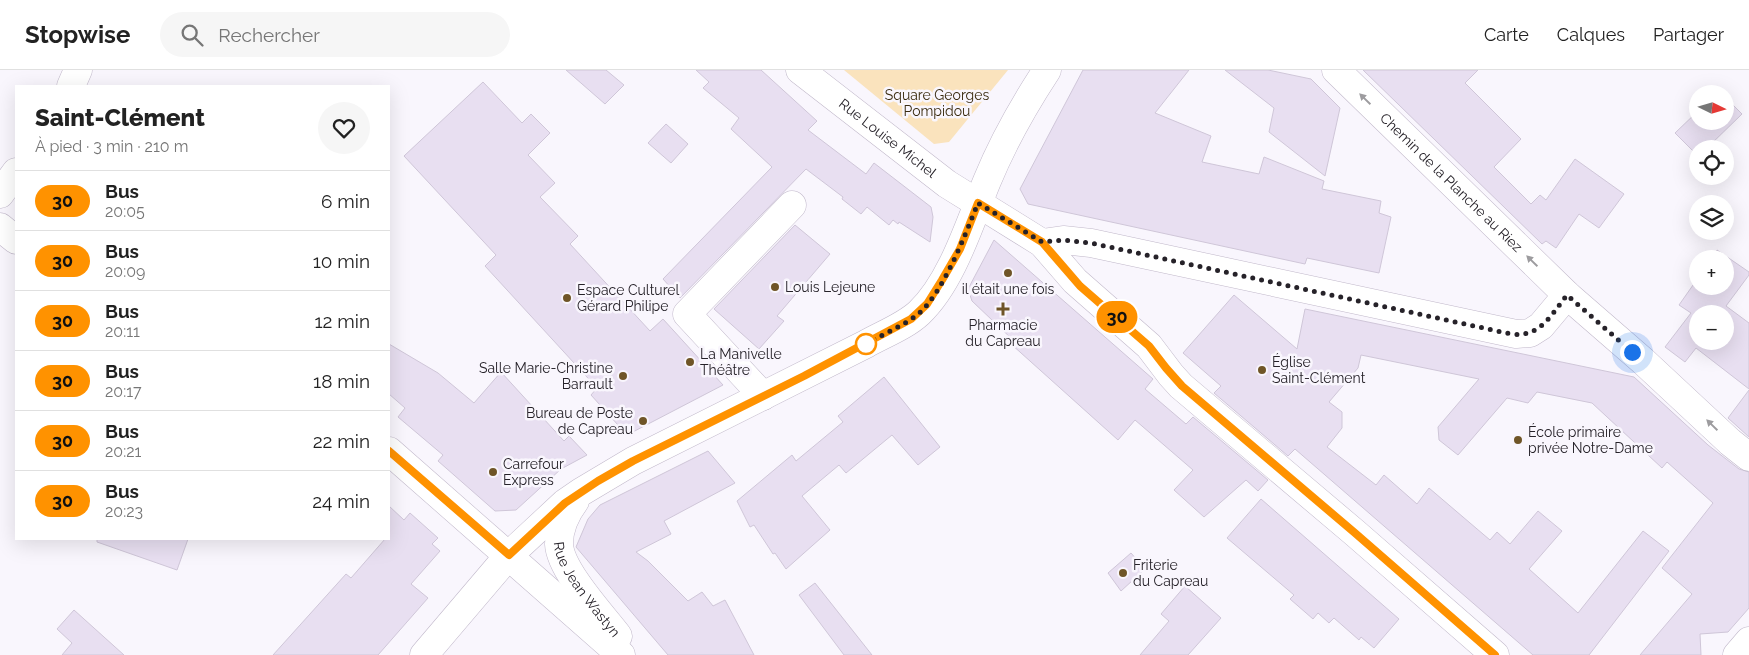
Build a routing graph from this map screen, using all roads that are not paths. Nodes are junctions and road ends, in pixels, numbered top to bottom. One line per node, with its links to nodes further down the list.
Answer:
1 (78, 70): 5 (street)
2 (800, 70): 8 (street, Rue Louise Michel)
3 (1047, 70): 8 (street)
4 (1336, 70): 13 (street, Chemin de la Planche au Riez, one-way to 4)
5 (71, 85)
6 (15, 173): 7 (street)
7 (0, 194)
8 (978, 203): 12 (street, Rue Louise Michel); 14 (street)
9 (792, 205): 14 (street)
10 (0, 227): 11 (street)
11 (15, 239)
12 (1042, 242): 13 (street); 23 (street, Rue Louise Michel)
13 (1567, 295): 16 (street, Chemin de la Planche au Riez, one-way to 13)
14 (763, 396): 17 (street)
15 (390, 452): 18 (street, Rue Jean Wastyn)
16 (1749, 457)
17 (581, 492): 18 (street); 22 (street, Rue Jean Wastyn)
18 (509, 555): 20 (street); 21 (street, Rue Jean Wastyn)
19 (1749, 641): 24 (street)
20 (424, 655)
21 (621, 655)
22 (632, 655)
23 (1495, 655)
24 (1737, 655)

